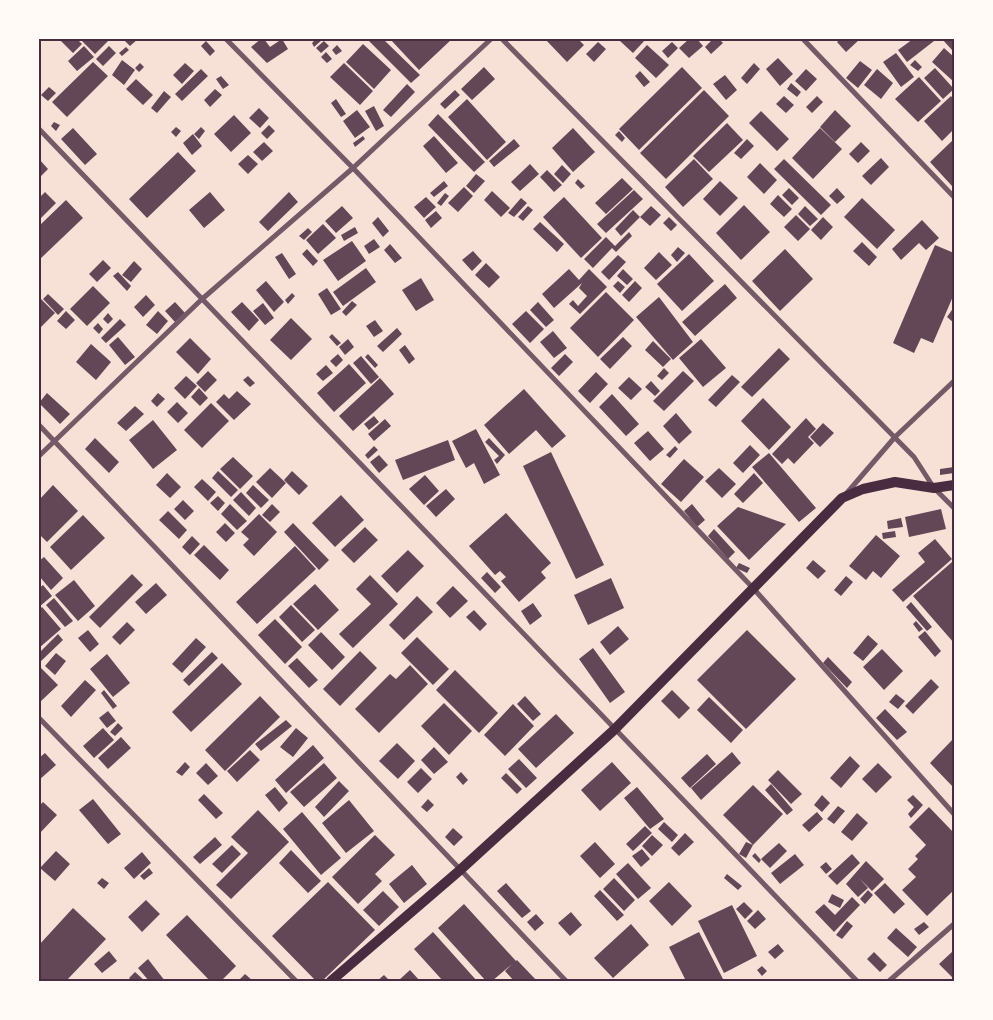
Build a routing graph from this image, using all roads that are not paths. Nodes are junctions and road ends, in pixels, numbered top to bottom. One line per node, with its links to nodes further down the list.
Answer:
1 (226, 39): 6 (street)
2 (491, 39): 6 (street)
3 (502, 39): 11 (street)
4 (802, 39): 7 (street)
5 (39, 129): 8 (street)
6 (354, 168): 8 (street); 18 (street)
7 (954, 197)
8 (202, 300): 12 (street); 20 (street)
9 (954, 381): 11 (street)
10 (39, 425): 12 (street)
11 (895, 438): 15 (street); 16 (street)
12 (54, 442): 13 (street); 22 (street)
13 (39, 456)
14 (954, 485): 15 (main road)
15 (934, 488): 16 (main road); 17 (street)
16 (842, 498): 18 (main road)
17 (954, 508)
18 (753, 588): 20 (main road); 21 (street)
19 (39, 718): 24 (street)
20 (614, 730): 22 (main road); 27 (street)
21 (954, 814)
22 (460, 871): 25 (main road); 26 (street)
23 (954, 924): 28 (street)
24 (296, 981)
25 (331, 981)
26 (566, 981)
27 (857, 981)
28 (889, 981)

